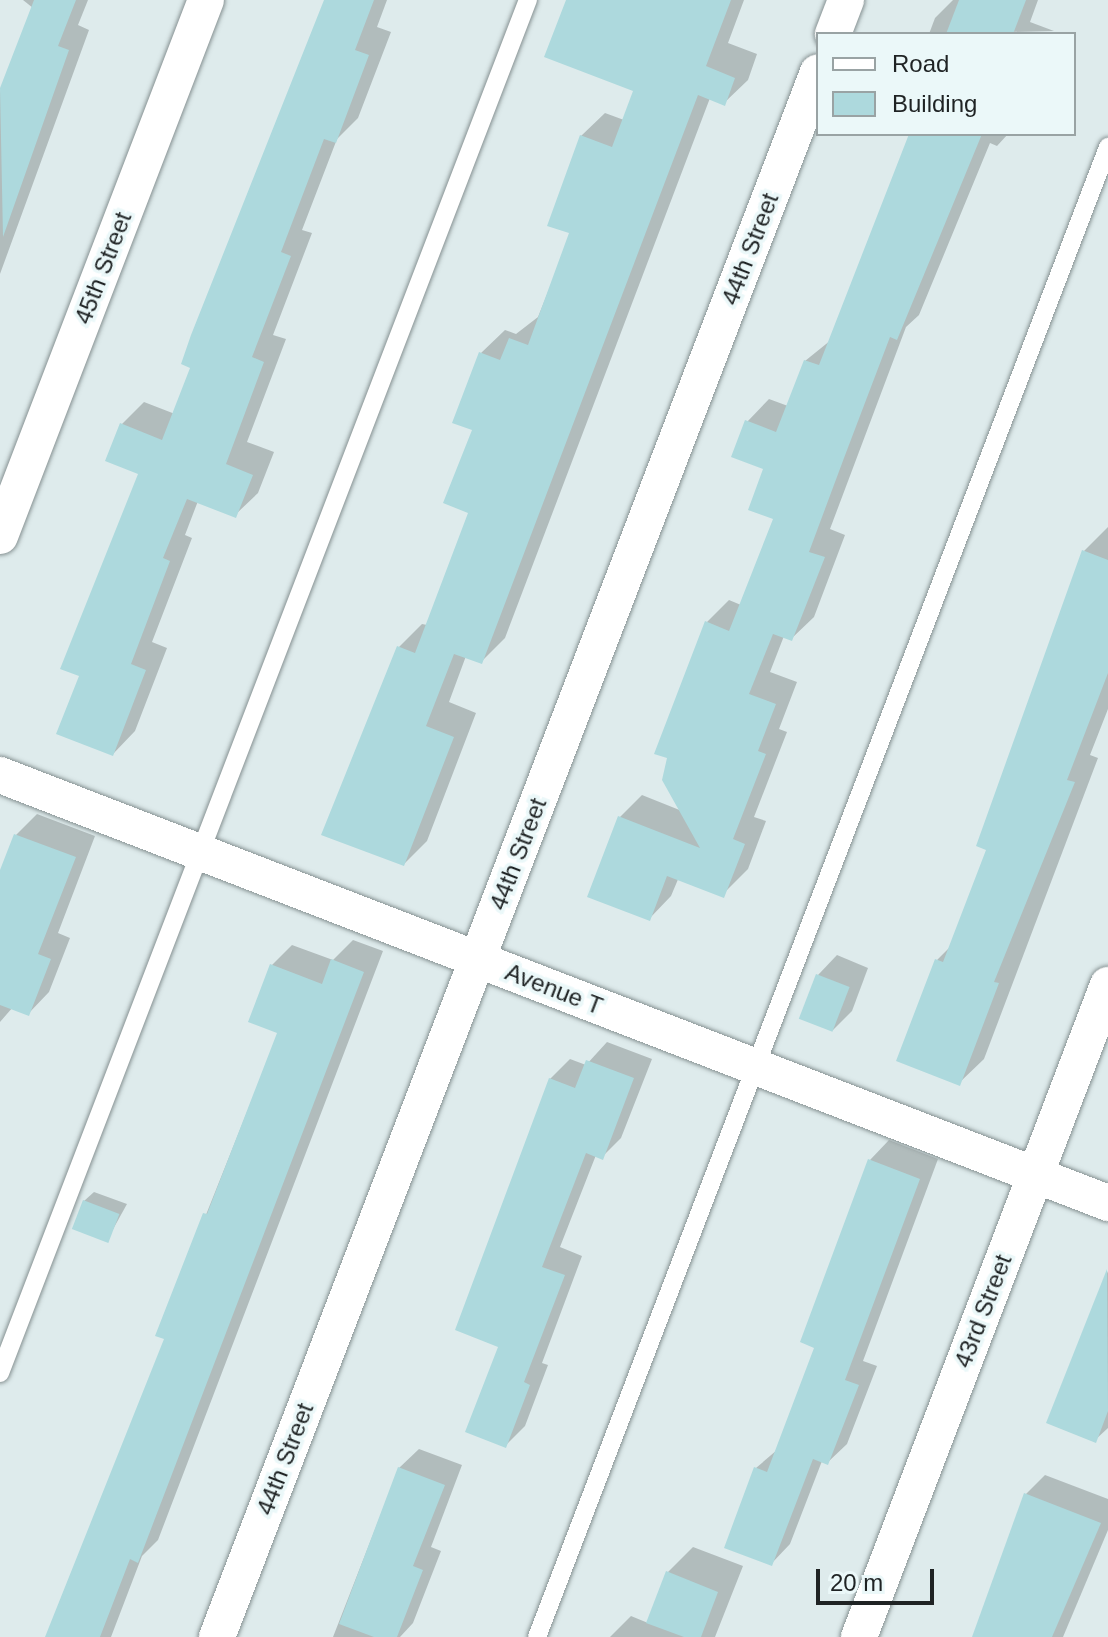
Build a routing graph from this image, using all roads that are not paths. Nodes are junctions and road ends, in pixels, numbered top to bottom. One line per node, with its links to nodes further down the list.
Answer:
1 (206, 0): 7 (street, 45th Street)
2 (528, 0): 9 (lane)
3 (846, 0): 4 (street)
4 (834, 32)
5 (816, 77): 10 (street, 44th Street)
6 (1108, 147): 12 (lane)
7 (0, 536)
8 (0, 775): 9 (street, Avenue T)
9 (200, 852): 10 (street, Avenue T); 15 (lane)
10 (477, 960): 12 (street, Avenue T); 16 (street, 44th Street)
11 (1108, 985): 13 (street, 43rd Street)
12 (755, 1067): 13 (street, Avenue T); 17 (lane)
13 (1035, 1175): 14 (street, Avenue T); 18 (street, 43rd Street)
14 (1108, 1203)
15 (0, 1373)
16 (217, 1637)
17 (537, 1637)
18 (859, 1637)

